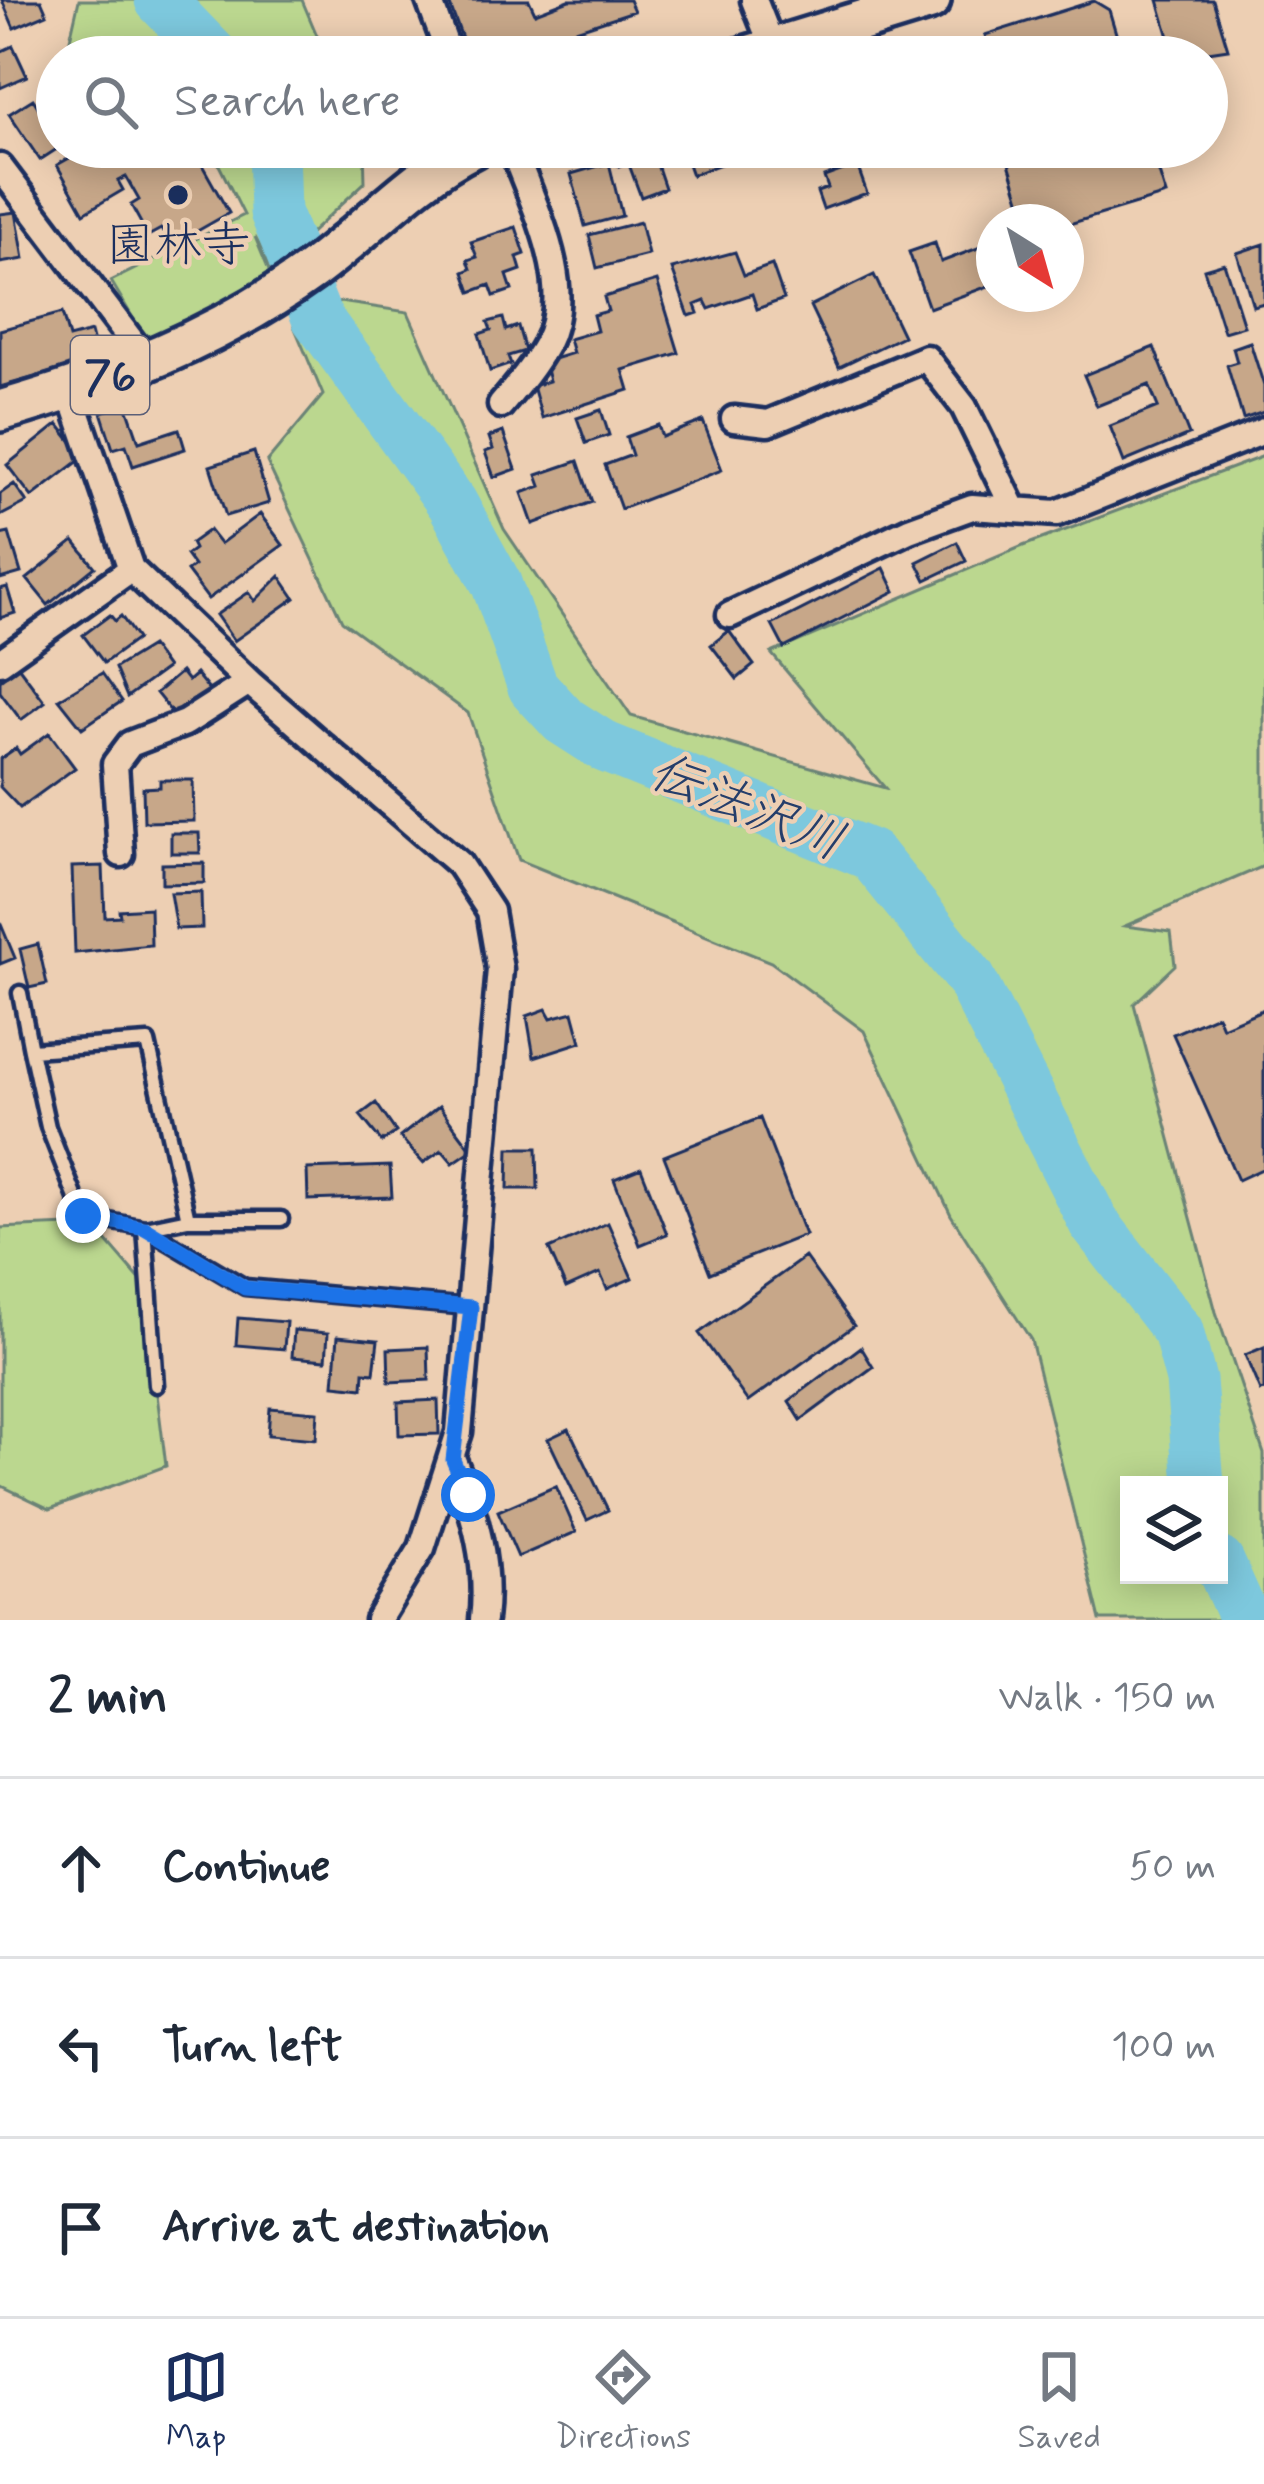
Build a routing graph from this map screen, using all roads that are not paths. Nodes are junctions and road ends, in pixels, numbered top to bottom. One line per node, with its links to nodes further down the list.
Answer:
1 (429, 0): 4 (street)
2 (754, 0): 5 (street)
3 (930, 0): 6 (main road)
4 (443, 36)
5 (757, 36)
6 (814, 36)
7 (0, 167): 10 (street)
8 (443, 168): 10 (main road, 76)
9 (520, 168): 12 (street)
10 (146, 360): 11 (main road, 76)
11 (70, 391): 13 (main road, 76); 17 (street)
12 (502, 405)
13 (0, 411)
14 (734, 419): 16 (street)
15 (1264, 431): 16 (street)
16 (1013, 507): 18 (street)
17 (131, 569): 19 (street); 20 (street)
18 (730, 615)
19 (0, 662)
20 (249, 682): 21 (street); 27 (street)
21 (121, 854)
22 (20, 993): 23 (lane)
23 (31, 1050): 24 (lane); 26 (lane)
24 (188, 1219): 25 (lane); 26 (lane)
25 (281, 1219)
26 (145, 1228): 27 (lane); 28 (lane)
27 (471, 1307): 29 (street)
28 (155, 1385)
29 (453, 1460): 30 (street); 31 (street)
30 (378, 1620)
31 (483, 1620)

